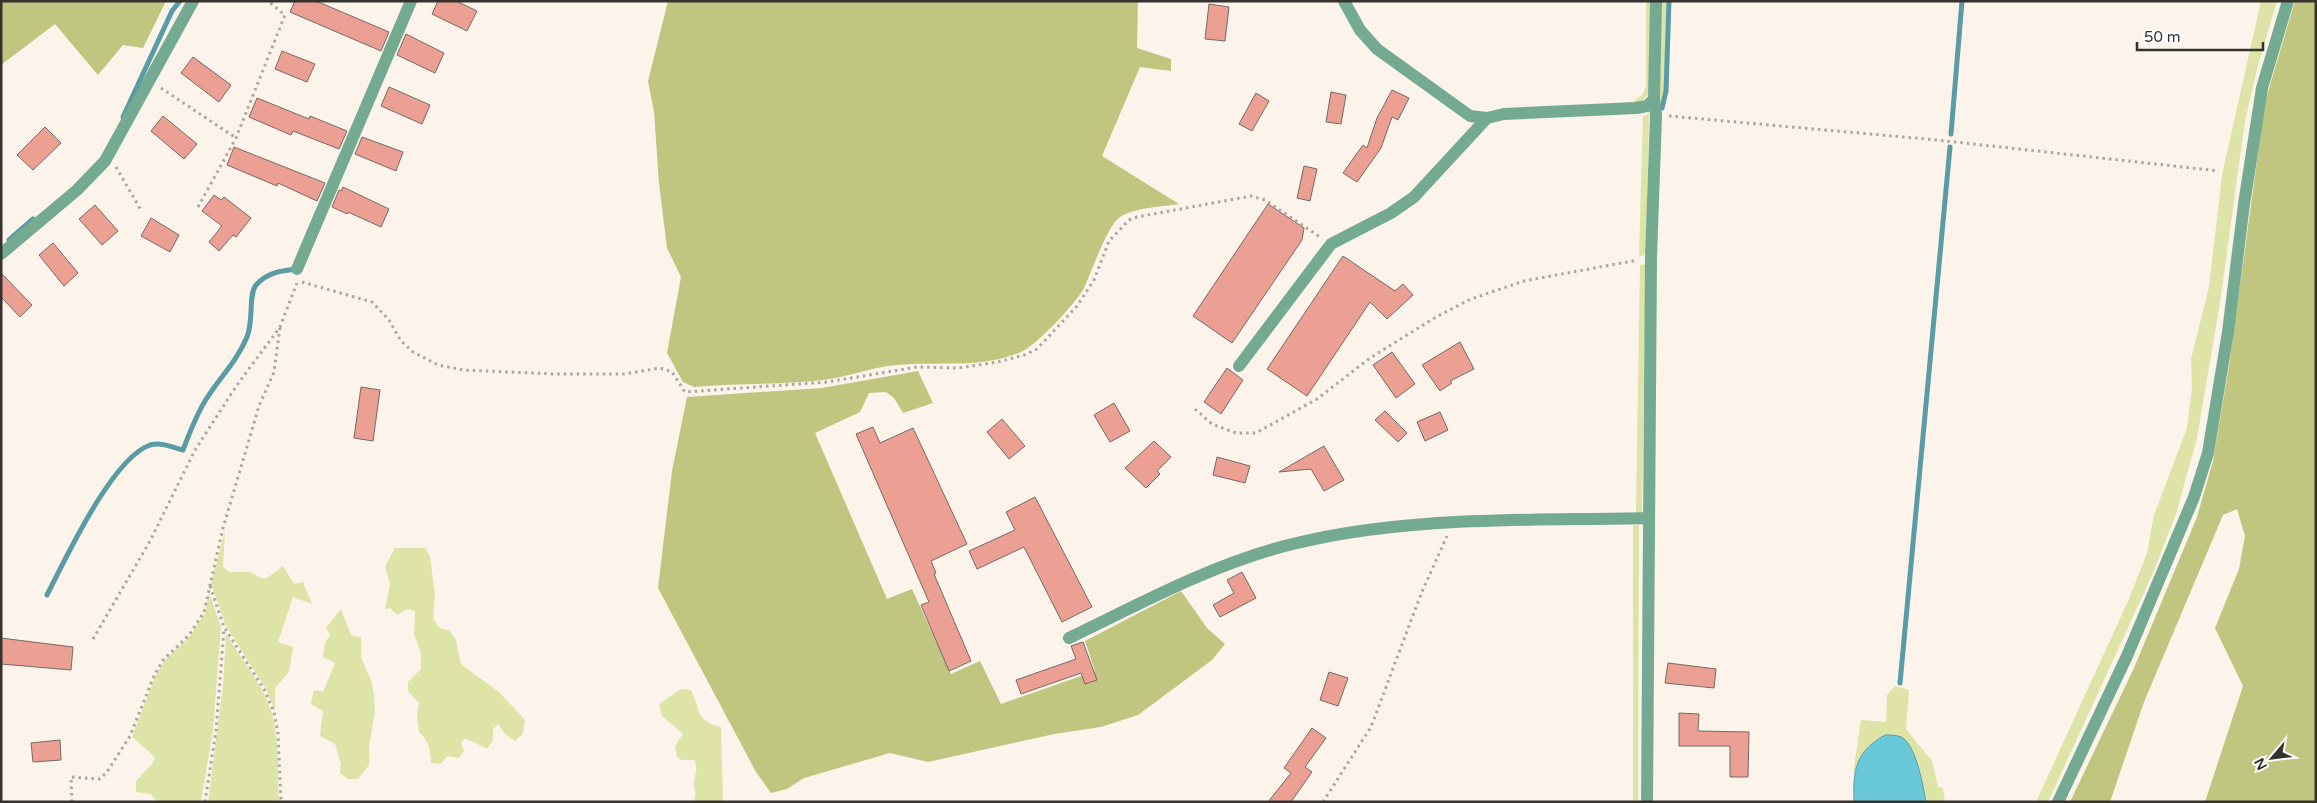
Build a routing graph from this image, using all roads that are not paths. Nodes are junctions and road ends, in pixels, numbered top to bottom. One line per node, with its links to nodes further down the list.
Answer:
1 (193, 1): 8 (street)
2 (411, 1): 9 (street)
3 (1344, 1): 7 (street)
4 (1656, 1): 6 (street)
5 (2288, 1): 14 (street)
6 (1654, 99): 7 (street); 11 (street)
7 (1487, 118): 10 (street)
8 (1, 254)
9 (298, 275)
10 (1239, 366)
11 (1649, 518): 12 (street); 13 (street)
12 (1069, 638)
13 (1647, 802)
14 (2058, 802)

